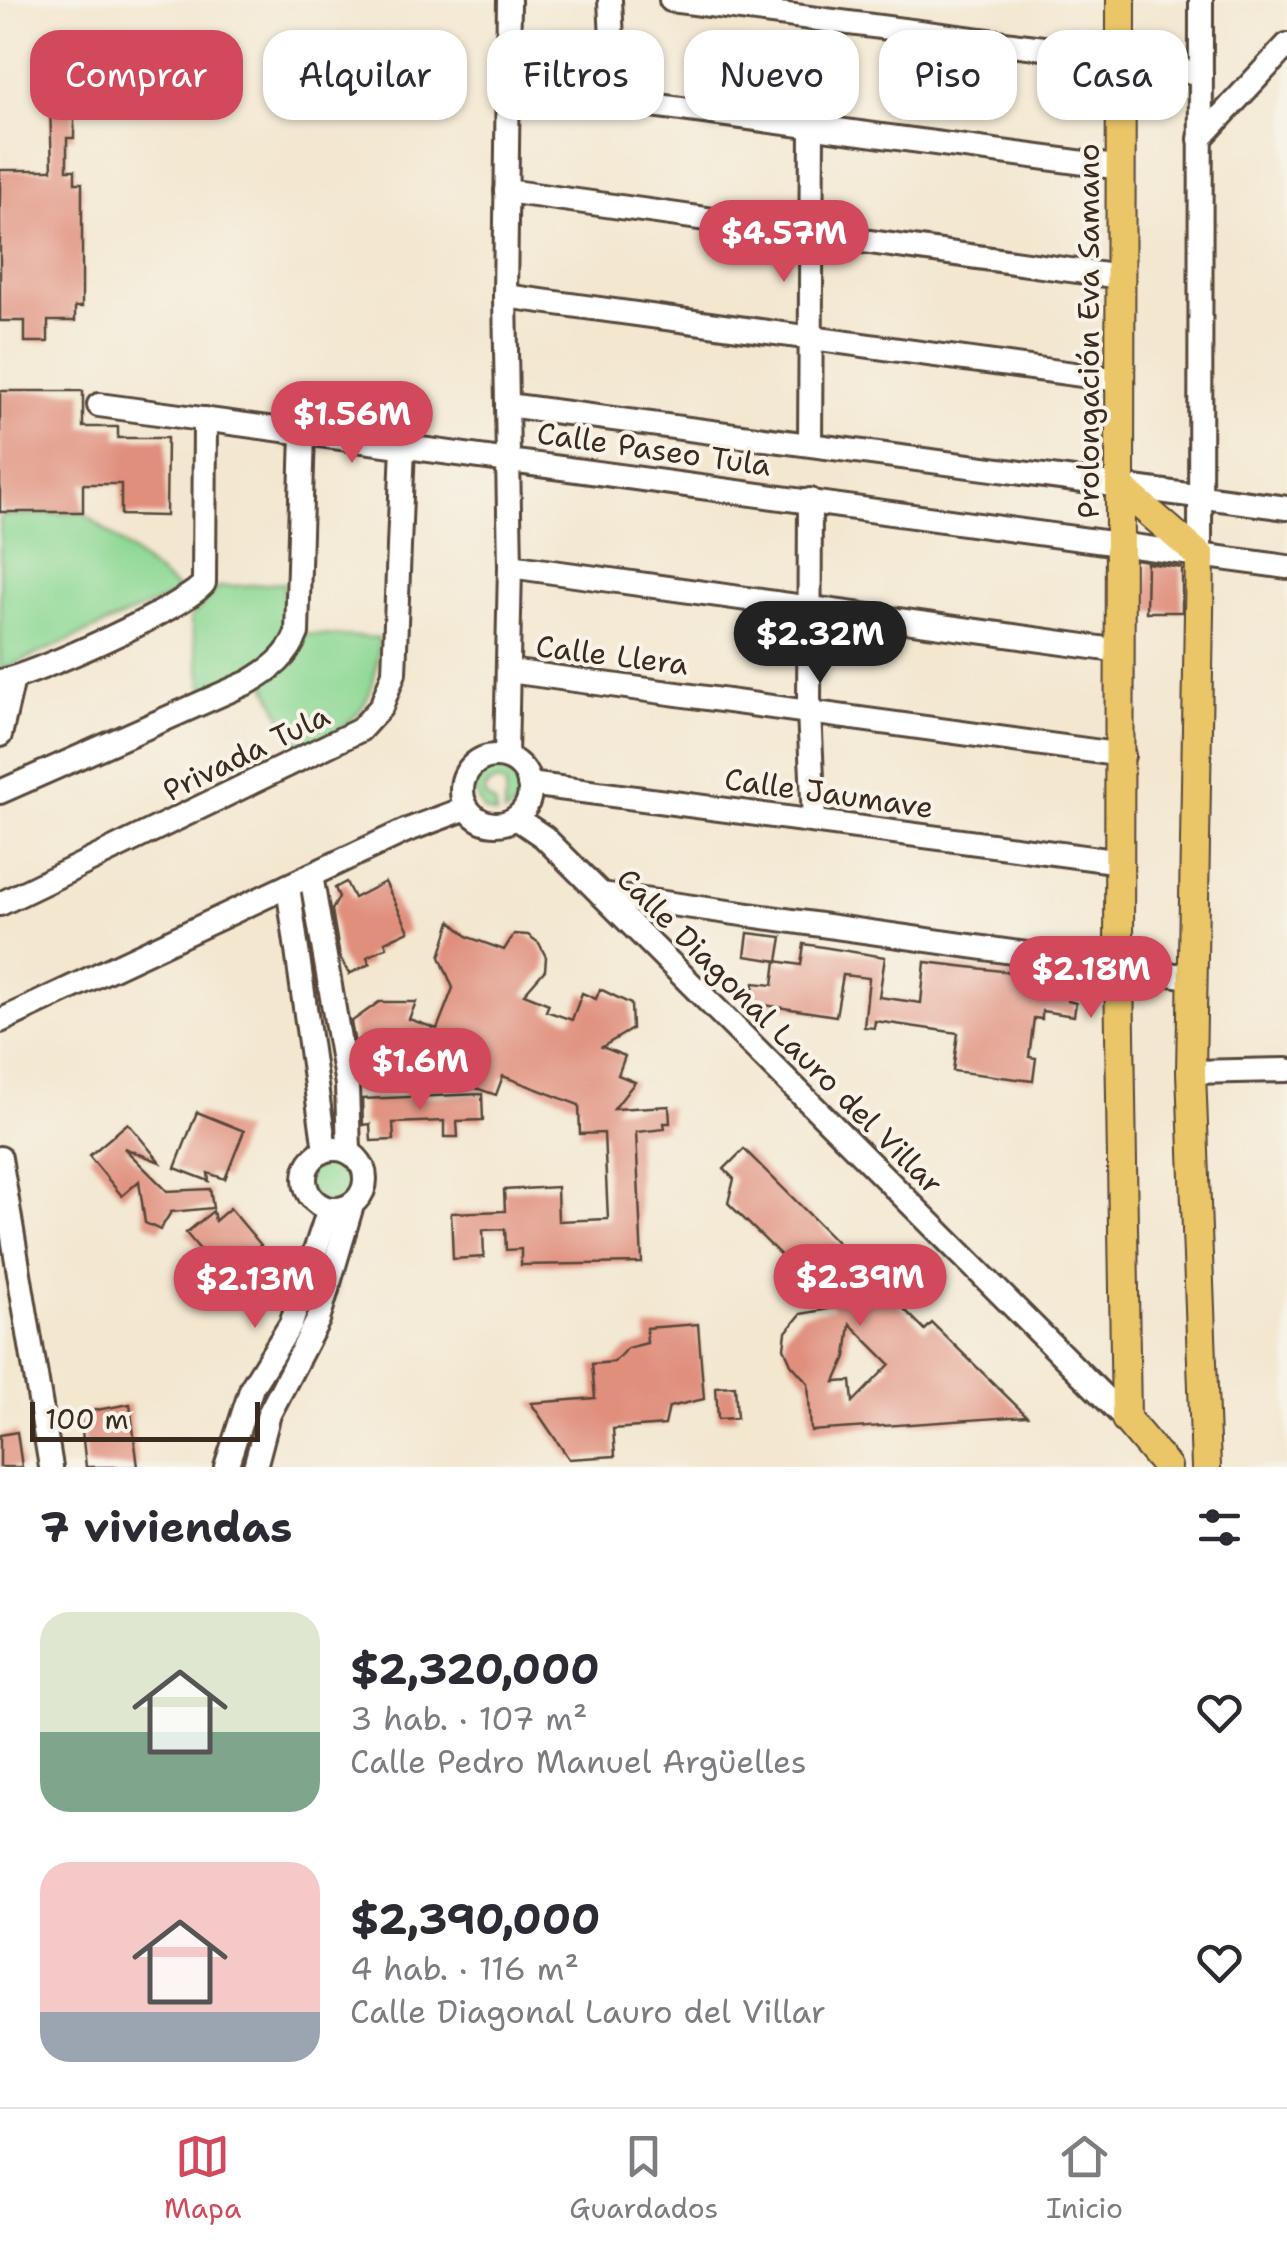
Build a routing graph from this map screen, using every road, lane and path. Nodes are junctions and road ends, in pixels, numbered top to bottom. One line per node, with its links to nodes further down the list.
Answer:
1 (509, 0): 7 (street)
2 (610, 0): 8 (street)
3 (671, 0): 6 (street)
4 (1121, 0): 9 (main road, Prolongación Eva Samano)
5 (1201, 0): 13 (street)
6 (719, 3): 11 (street)
7 (509, 30)
8 (611, 30)
9 (1121, 30)
10 (1287, 45): 18 (street)
11 (1037, 47)
12 (1188, 71): 13 (street)
13 (1201, 74): 18 (street)
14 (664, 107): 17 (street)
15 (509, 120): 20 (street)
16 (1122, 120): 19 (main road, Prolongación Eva Samano)
17 (812, 126): 19 (street); 21 (street)
18 (1200, 138): 34 (street)
19 (1122, 168): 22 (main road, Prolongación Eva Samano)
20 (506, 191): 21 (street); 23 (street)
21 (810, 233): 22 (street); 24 (street)
22 (1120, 277): 25 (main road, Prolongación Eva Samano)
23 (506, 296): 24 (street); 26 (street)
24 (810, 337): 25 (street); 30 (street)
25 (1118, 380): 33 (main road, Prolongación Eva Samano)
26 (507, 404): 30 (street, Calle Paseo Tula); 32 (street)
27 (99, 405): 28 (street, Calle Paseo Tula)
28 (205, 419): 29 (street, Calle Paseo Tula); 44 (street)
29 (303, 433): 31 (street, Calle Paseo Tula); 50 (street)
30 (810, 444): 33 (street, Calle Paseo Tula)
31 (403, 446): 32 (street, Calle Paseo Tula); 58 (street, Privada Tula)
32 (507, 460): 35 (street, Calle Paseo Tula); 39 (street)
33 (1120, 487): 34 (street, Calle Paseo Tula); 37 (main road, Prolongación Eva Samano); 38 (main road)
34 (1200, 496): 36 (street, Calle Paseo Tula); 38 (street)
35 (810, 500): 37 (street, Calle Paseo Tula); 41 (street)
36 (1287, 508)
37 (1120, 542): 38 (street, Calle Paseo Tula); 42 (main road, Prolongación Eva Samano)
38 (1200, 556): 40 (street, Calle Paseo Tula); 60 (main road)
39 (510, 566): 41 (street); 43 (street)
40 (1287, 567)
41 (811, 606): 42 (street); 45 (street)
42 (1121, 651): 47 (main road, Prolongación Eva Samano)
43 (509, 672): 45 (street, Calle Llera); 48 (street)
44 (6, 680): 46 (street)
45 (809, 711): 47 (street, Calle Llera); 53 (street)
46 (0, 735)
47 (1122, 756): 54 (main road, Prolongación Eva Samano)
48 (506, 757): 49 (street); 51 (street)
49 (530, 784): 52 (street); 53 (street, Calle Jaumave)
50 (0, 792)
51 (467, 808): 52 (street); 55 (street)
52 (516, 818): 57 (street, Calle Diagonal Lauro del Villar)
53 (814, 821): 54 (street, Calle Jaumave)
54 (1121, 862): 59 (main road, Prolongación Eva Samano)
55 (312, 875): 56 (street); 64 (street)
56 (288, 886): 61 (street); 64 (street)
57 (602, 894): 59 (street); 67 (street, Calle Diagonal Lauro del Villar)
58 (0, 904)
59 (1120, 969): 60 (street); 67 (main road, Prolongación Eva Samano)
60 (1190, 977): 63 (main road)
61 (0, 1022)
62 (1287, 1070): 63 (street)
63 (1191, 1072): 72 (main road)
64 (337, 1151): 66 (street); 66 (street)
65 (0, 1158): 68 (street)
66 (340, 1207): 69 (street); 70 (street)
67 (1126, 1419): 71 (main road)
68 (51, 1467)
69 (226, 1467)
70 (255, 1467)
71 (1168, 1467)
72 (1206, 1467)

